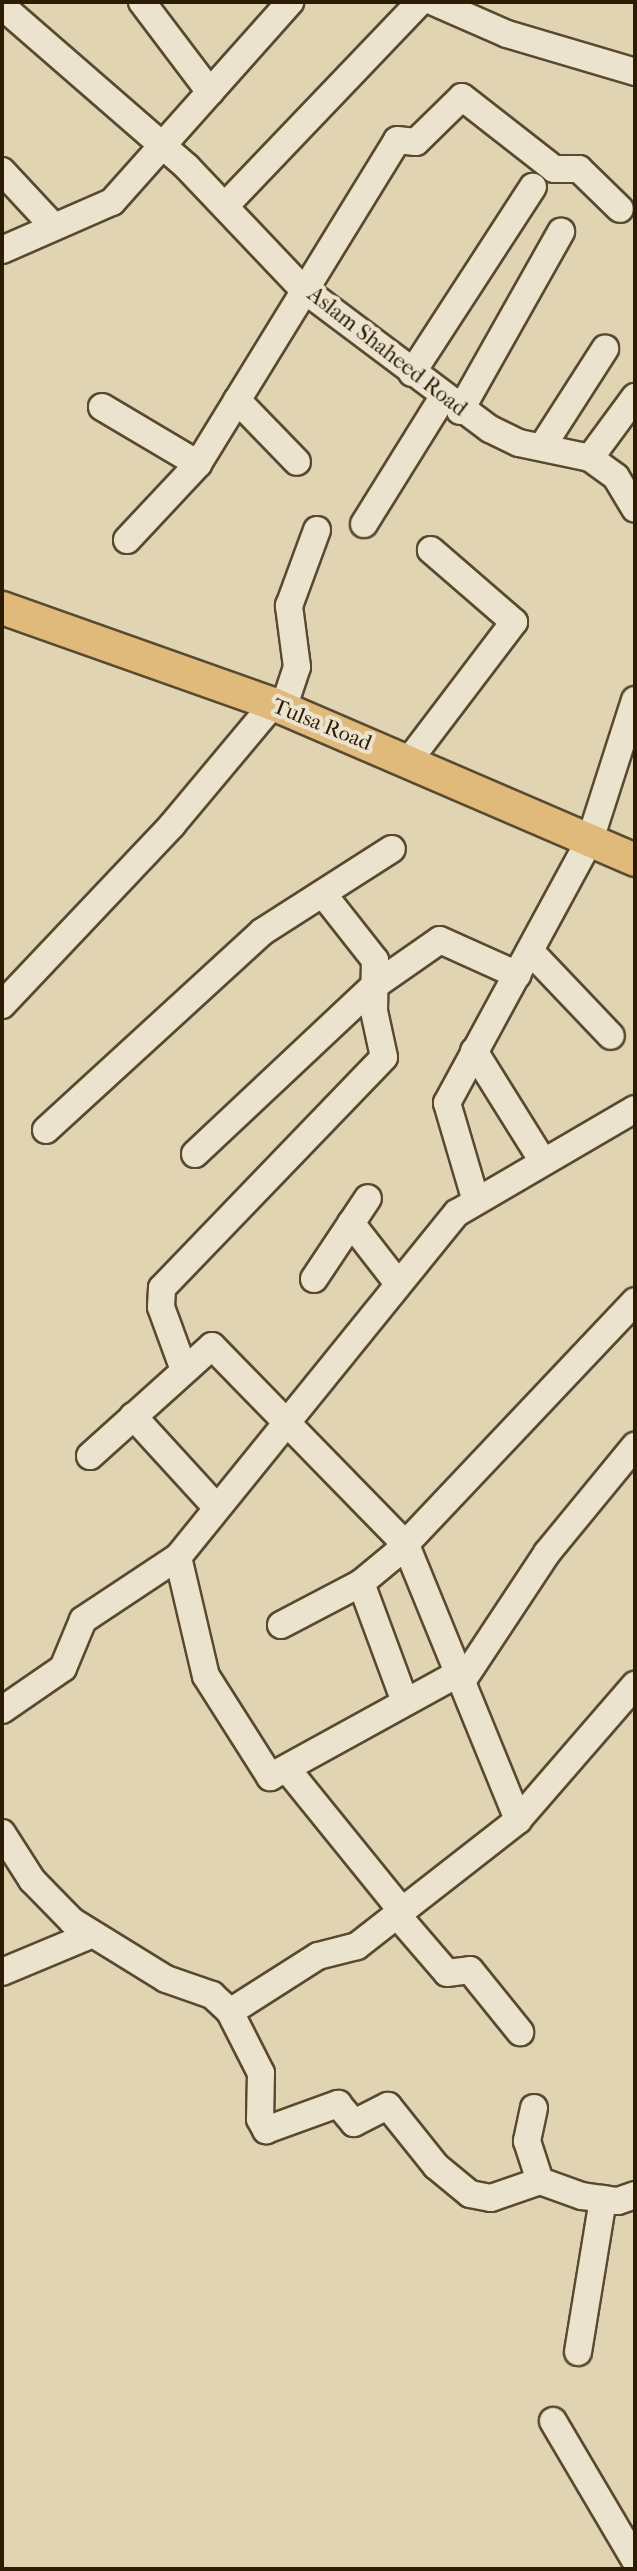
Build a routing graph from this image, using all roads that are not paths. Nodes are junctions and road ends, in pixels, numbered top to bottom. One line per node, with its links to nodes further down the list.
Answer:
1 (142, 2): 7 (street)
2 (290, 2): 7 (street)
3 (420, 2): 11 (street)
4 (434, 2): 6 (street)
5 (2, 6): 8 (street, Aslam Shaheed Road)
6 (635, 72)
7 (210, 92): 8 (street)
8 (165, 147): 11 (street, Aslam Shaheed Road); 13 (street)
9 (2, 171): 13 (street)
10 (533, 187): 18 (street)
11 (225, 206): 16 (street, Aslam Shaheed Road)
12 (620, 209): 16 (street)
13 (54, 227): 15 (street)
14 (561, 232): 21 (street)
15 (2, 250)
16 (302, 288): 18 (street, Aslam Shaheed Road); 20 (street)
17 (605, 349): 23 (street)
18 (412, 373): 21 (street, Aslam Shaheed Road)
19 (635, 397): 24 (street)
20 (237, 400): 25 (street); 26 (street)
21 (451, 404): 23 (street, Aslam Shaheed Road); 28 (street)
22 (102, 407): 26 (street)
23 (542, 447): 24 (street, Aslam Shaheed Road)
24 (590, 458): 27 (street, Aslam Shaheed Road)
25 (297, 462)
26 (198, 464): 30 (street)
27 (635, 509)
28 (364, 524)
29 (317, 530): 34 (street)
30 (127, 540)
31 (431, 550): 35 (street)
32 (2, 608): 34 (main road, Tulsa Road)
33 (635, 700): 36 (street)
34 (278, 706): 35 (main road, Tulsa Road); 43 (street)
35 (410, 759): 36 (main road, Tulsa Road)
36 (590, 840): 38 (main road, Tulsa Road); 40 (street)
37 (392, 849): 39 (street)
38 (635, 860)
39 (323, 894): 42 (street); 47 (street)
40 (530, 951): 41 (street); 44 (street)
41 (518, 975): 42 (street); 45 (street)
42 (374, 986): 48 (street); 56 (street)
43 (2, 1005)
44 (611, 1036)
45 (474, 1051): 49 (street); 51 (street)
46 (635, 1109): 49 (street)
47 (46, 1130)
48 (195, 1154)
49 (542, 1160): 51 (street)
50 (368, 1198): 52 (street)
51 (475, 1198): 54 (street)
52 (351, 1223): 53 (street); 54 (street)
53 (314, 1279)
54 (397, 1282): 58 (street)
55 (635, 1301): 62 (street)
56 (184, 1370): 57 (street); 58 (street)
57 (133, 1416): 60 (street); 61 (street)
58 (289, 1424): 61 (street); 62 (street)
59 (635, 1446): 66 (street)
60 (90, 1456)
61 (216, 1507): 63 (street)
62 (406, 1545): 64 (street); 66 (street)
63 (178, 1557): 69 (street); 70 (street)
64 (361, 1583): 65 (street); 68 (street)
65 (281, 1625)
66 (460, 1677): 68 (street); 71 (street)
67 (635, 1685): 71 (street)
68 (404, 1699): 70 (street)
69 (2, 1710)
70 (287, 1769): 73 (street)
71 (518, 1820): 73 (street)
72 (2, 1833): 74 (street)
73 (400, 1914): 76 (street); 77 (street)
74 (91, 1935): 75 (street); 76 (street)
75 (2, 1972)
76 (230, 2012): 79 (street)
77 (520, 2032)
78 (534, 2108): 79 (street)
79 (540, 2181): 81 (street)
80 (635, 2195): 81 (street)
81 (603, 2199): 82 (street)
82 (578, 2352)
83 (553, 2421): 84 (street)
84 (635, 2560)

